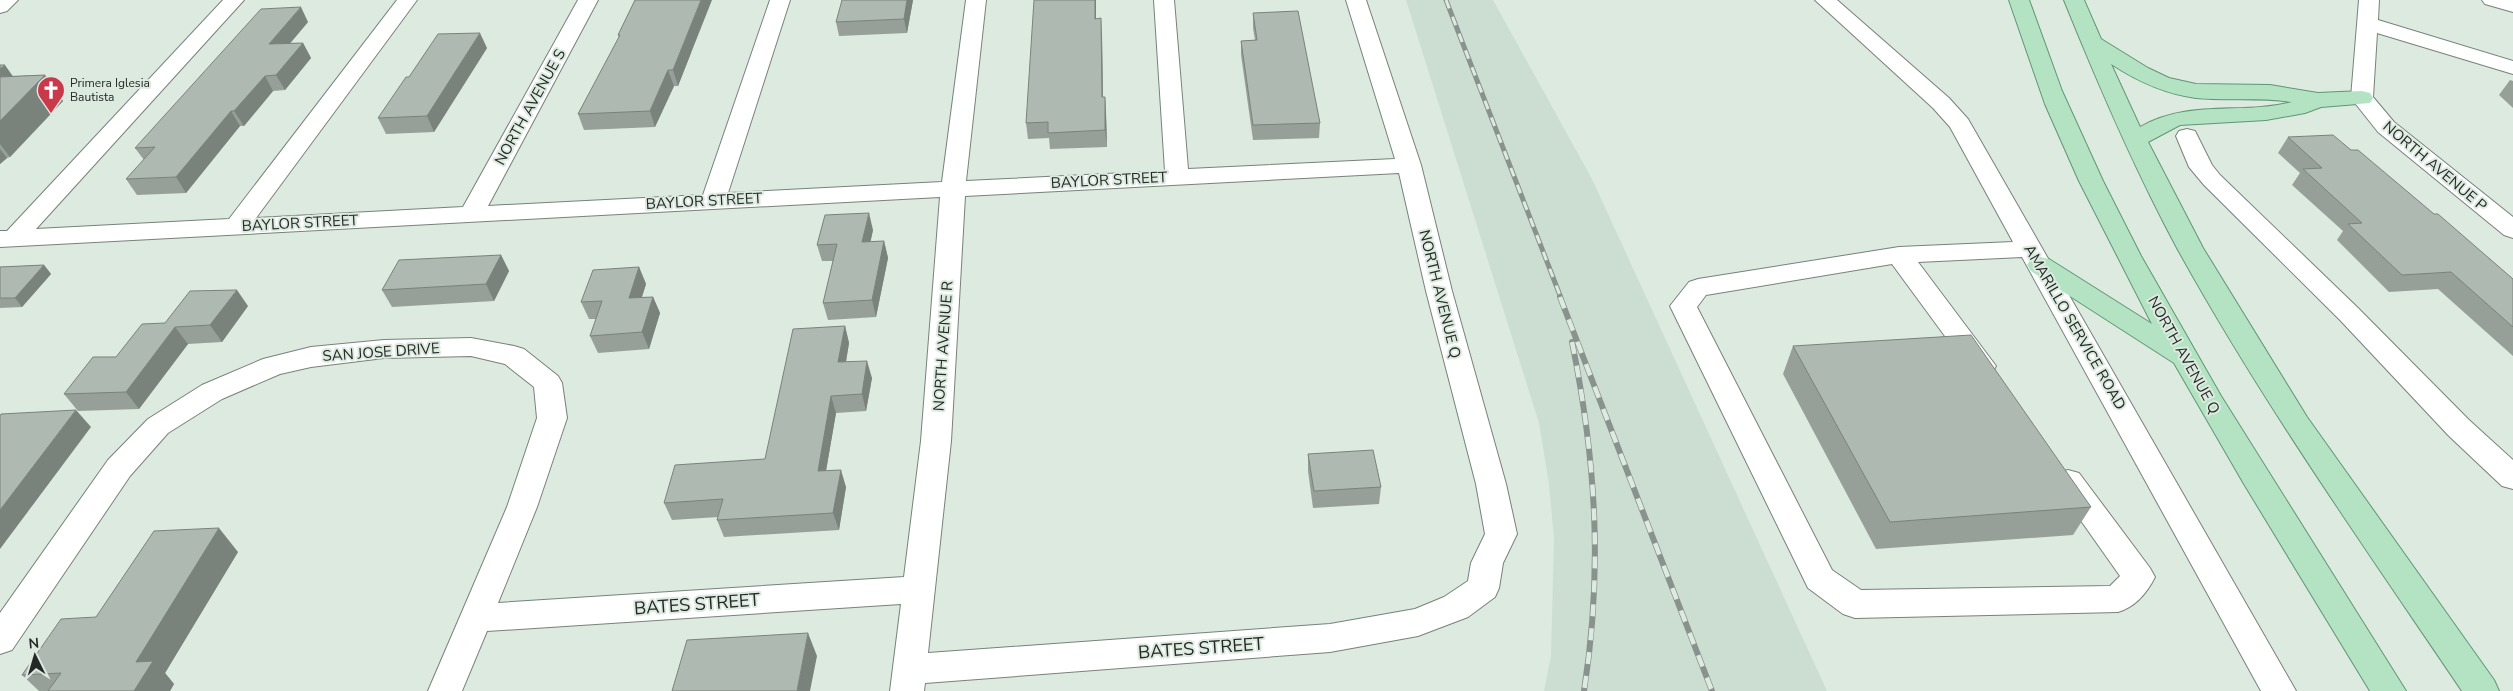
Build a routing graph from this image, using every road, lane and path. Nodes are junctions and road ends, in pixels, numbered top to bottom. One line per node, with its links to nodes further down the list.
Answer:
1 (8, 0): 15 (street)
2 (234, 0): 30 (street)
3 (407, 0): 28 (street)
4 (588, 0): 27 (street, NORTH AVENUE S)
5 (780, 0): 26 (street)
6 (976, 0): 25 (street, NORTH AVENUE R)
7 (1164, 0): 24 (street)
8 (1356, 0): 23 (street, NORTH AVENUE Q)
9 (1825, 0): 32 (street, AMARILLO SERVICE ROAD)
10 (2019, 0): 33 (main road, NORTH AVENUE Q)
11 (2074, 0): 17 (main road)
12 (2369, 0): 16 (street)
13 (2492, 0): 14 (street)
14 (2513, 6)
15 (0, 7)
16 (2367, 23): 18 (street); 19 (street)
17 (2091, 42): 20 (main road); 22 (main road)
18 (2513, 68)
19 (2362, 98): 20 (main road); 29 (street, NORTH AVENUE P)
20 (2318, 100): 22 (main road)
21 (2187, 136): 36 (street)
22 (2135, 140): 45 (main road)
23 (1408, 165): 24 (street, BAYLOR STREET); 37 (street, NORTH AVENUE Q)
24 (1177, 176): 25 (street, BAYLOR STREET)
25 (953, 188): 26 (street, BAYLOR STREET); 38 (street, NORTH AVENUE R)
26 (713, 201): 27 (street, BAYLOR STREET)
27 (471, 214): 28 (street, BAYLOR STREET)
28 (237, 226): 30 (street, BAYLOR STREET)
29 (2513, 230)
30 (7, 238)
31 (1899, 255): 32 (street); 34 (street); 35 (street)
32 (2036, 257): 33 (main road); 43 (street, AMARILLO SERVICE ROAD)
33 (2185, 357): 44 (main road, NORTH AVENUE Q)
34 (1999, 388)
35 (2051, 459)
36 (2513, 478)
37 (1483, 588): 41 (street, BATES STREET)
38 (919, 589): 39 (street, BATES STREET); 41 (street, NORTH AVENUE R)
39 (476, 618): 40 (street, SAN JOSE DRIVE); 42 (street, SAN JOSE DRIVE)
40 (0, 640)
41 (909, 680)
42 (445, 691)
43 (2279, 691)
44 (2388, 691)
45 (2482, 691)

